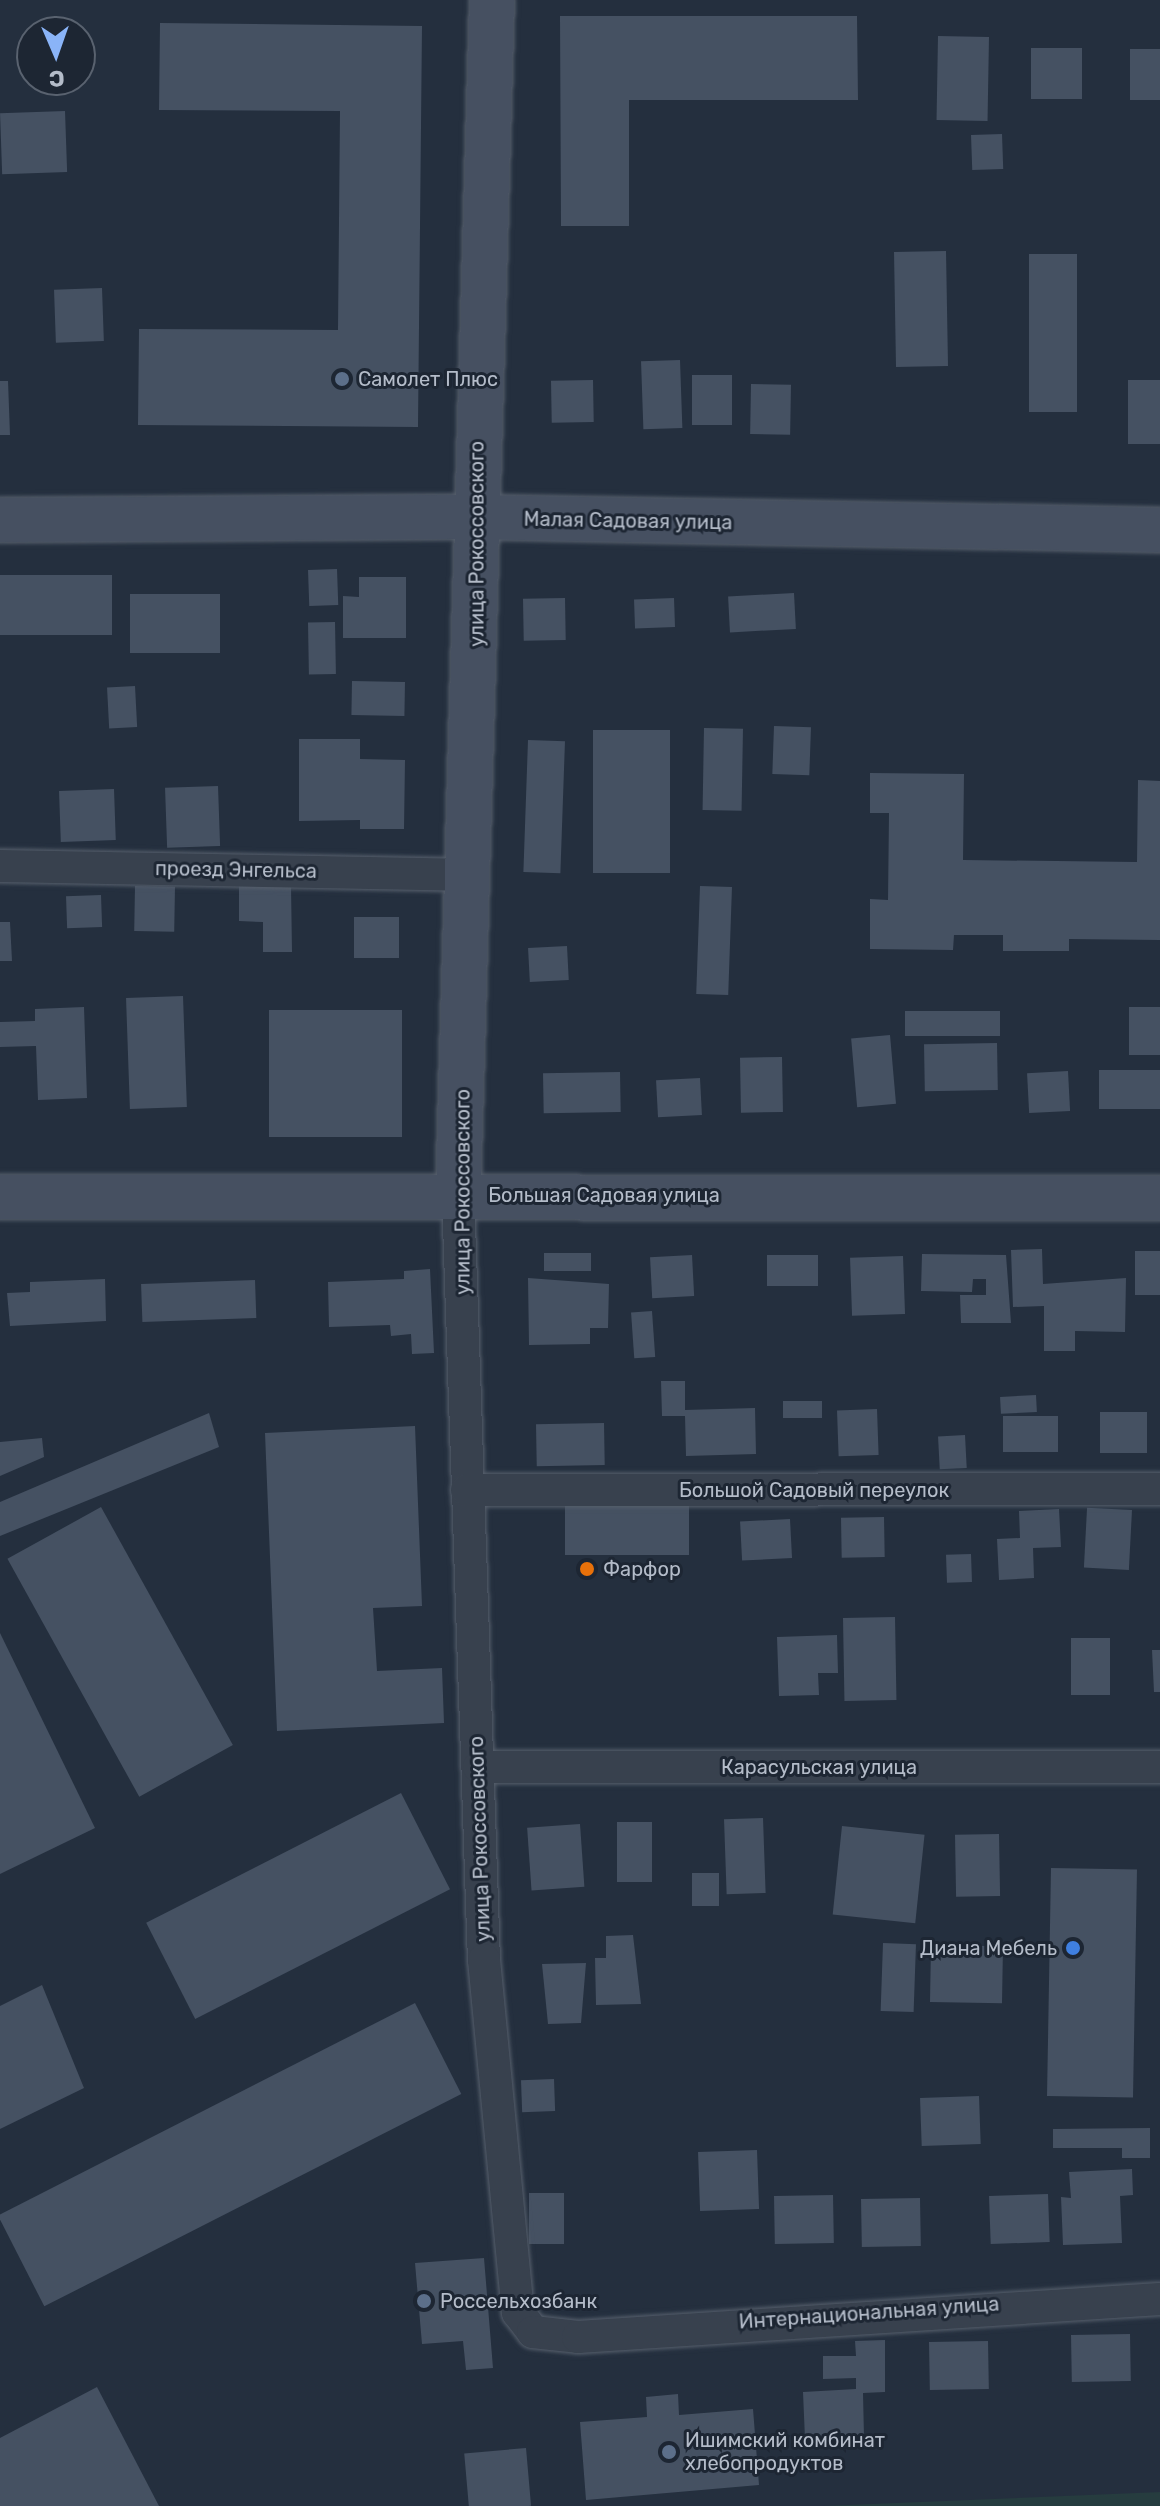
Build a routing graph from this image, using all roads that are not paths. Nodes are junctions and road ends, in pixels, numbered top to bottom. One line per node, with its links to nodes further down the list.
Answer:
1 (485, 1): 2 (street, улица Рокоссовского)
2 (479, 517): 3 (street, Малая Садовая улица); 4 (street, Малая Садовая улица); 6 (street, улица Рокоссовского)
3 (0, 520)
4 (1160, 530)
5 (0, 866): 6 (street, проезд Энгельса)
6 (472, 875): 7 (street, улица Рокоссовского)
7 (458, 1194): 8 (street, Большая Садовая улица); 9 (street, Большая Садовая улица); 11 (street, улица Рокоссовского)
8 (0, 1197)
9 (1160, 1198)
10 (1160, 1489): 11 (street, Большой Садовый переулок)
11 (467, 1490): 12 (street, улица Рокоссовского)
12 (479, 1767): 13 (street, Карасульская улица); 15 (street, улица Рокоссовского)
13 (1160, 1767)
14 (1160, 2299): 15 (street, Интернациональная улица)
15 (578, 2337)

